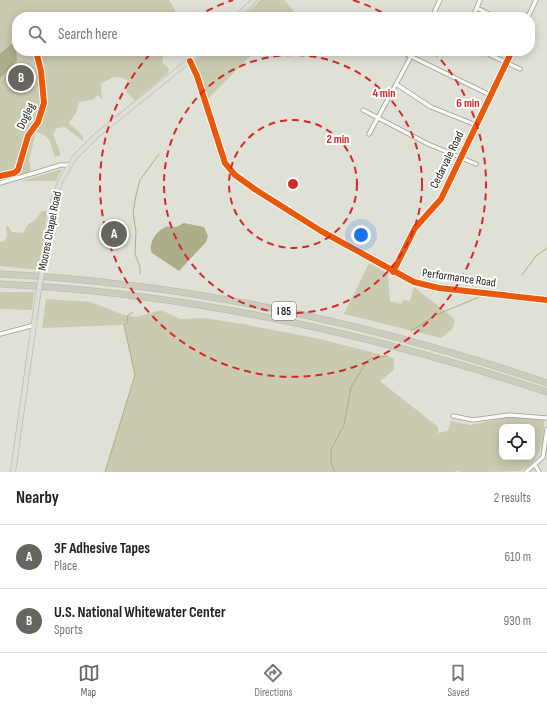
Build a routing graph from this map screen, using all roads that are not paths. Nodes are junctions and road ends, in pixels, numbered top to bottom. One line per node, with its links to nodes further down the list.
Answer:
1 (254, 0): 6 (main road)
2 (440, 0): 7 (street)
3 (480, 0): 5 (street)
4 (536, 0): 10 (street)
5 (477, 8): 8 (street); 9 (street)
6 (242, 12)
7 (434, 12)
8 (475, 12)
9 (485, 12)
10 (530, 12)
11 (196, 56): 15 (main road, Moores Chapel Road)
12 (493, 56): 16 (street)
13 (509, 56): 16 (street, Cedarvale Road)
14 (412, 57): 18 (street); 19 (street)
15 (190, 61): 26 (main road, Moores Chapel Road); 28 (street, Performance Road)
16 (506, 62): 17 (street); 19 (street, Cedarvale Road)
17 (520, 69)
18 (396, 84): 21 (street); 22 (street)
19 (490, 95): 22 (street, Cedarvale Road)
20 (363, 110): 21 (street)
21 (379, 117): 23 (street); 24 (street)
22 (476, 125): 24 (street, Cedarvale Road)
23 (369, 134)
24 (460, 157): 25 (street); 28 (street, Cedarvale Road)
25 (476, 164)
26 (69, 165): 27 (street); 32 (main road, Moores Chapel Road, bridge)
27 (0, 182)
28 (393, 272): 31 (street, Performance Road)
29 (0, 274): 34 (highway, I 85)
30 (0, 284): 37 (highway, I 85)
31 (547, 300)
32 (35, 325): 33 (street); 42 (main road, Moores Chapel Road)
33 (0, 334)
34 (511, 371): 35 (highway); 36 (highway, I 85)
35 (547, 379)
36 (547, 383)
37 (547, 392)
38 (453, 416): 39 (street)
39 (547, 418)
40 (547, 429): 41 (street)
41 (535, 465): 43 (street); 44 (street)
42 (14, 472)
43 (526, 472)
44 (539, 472)

